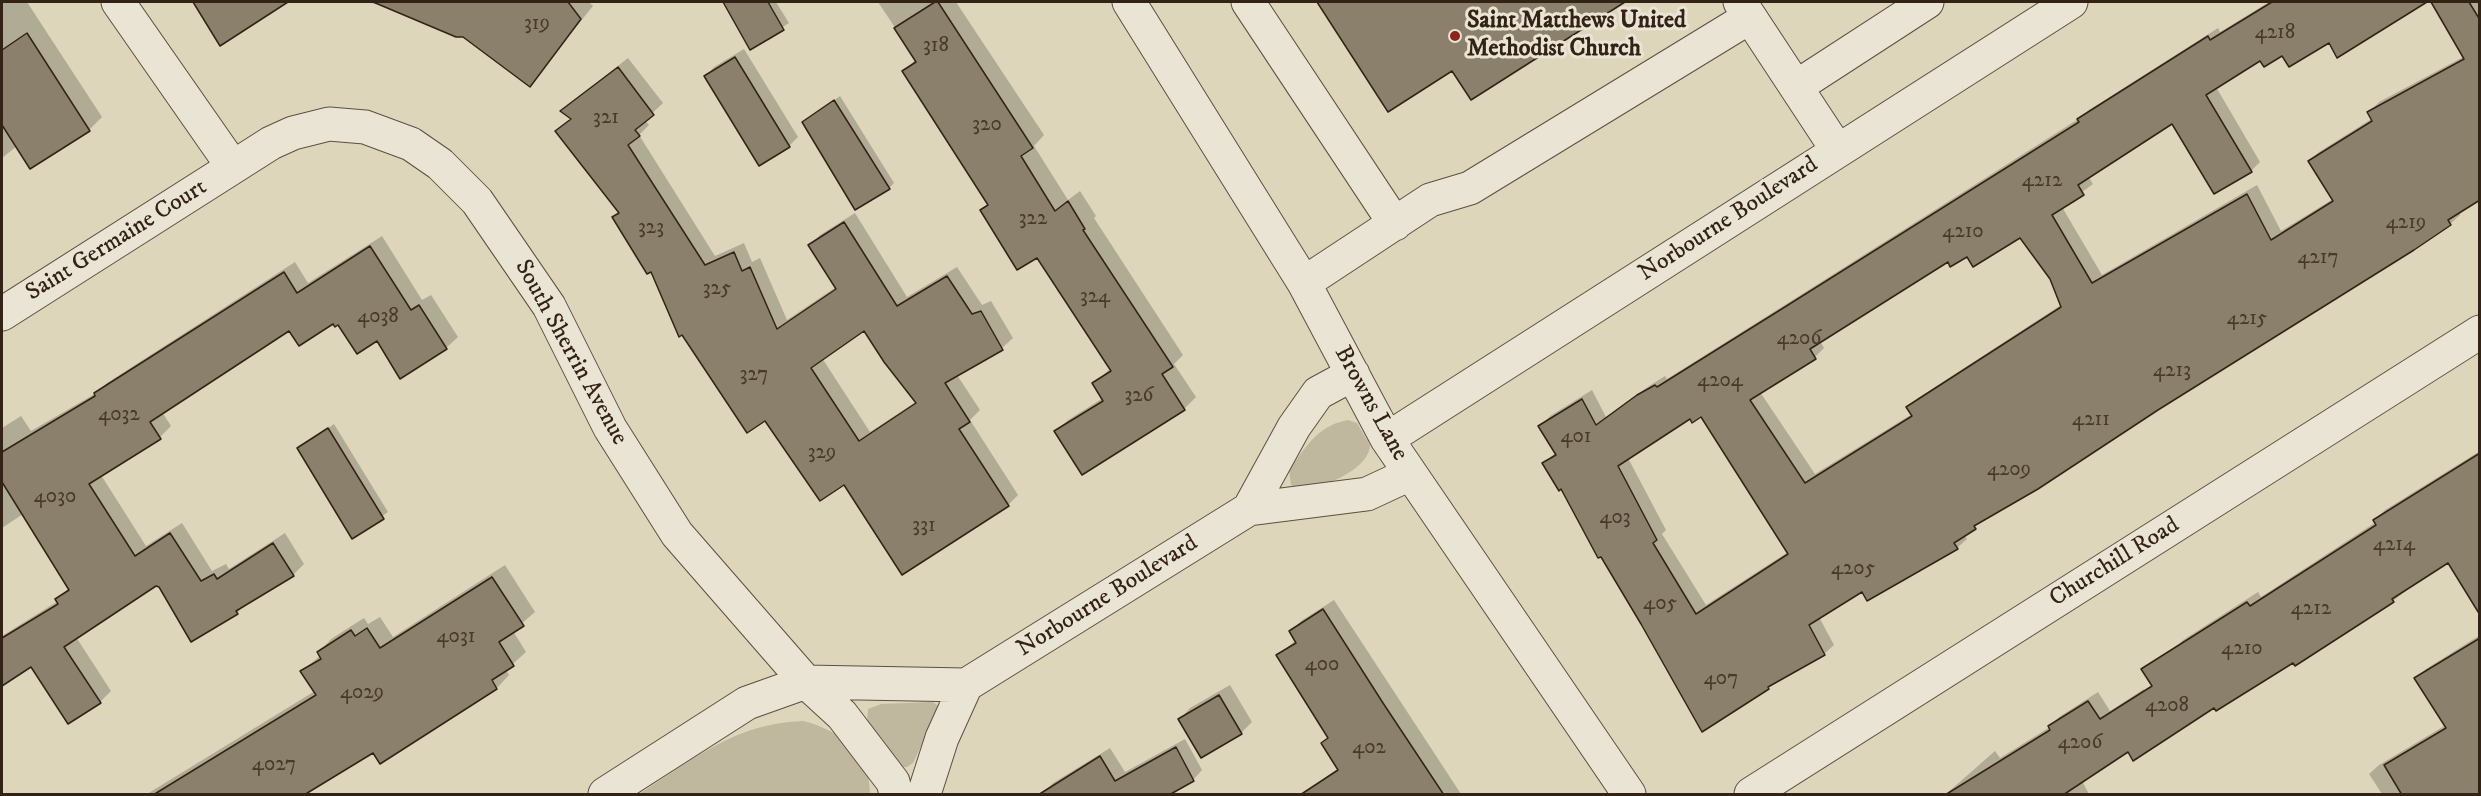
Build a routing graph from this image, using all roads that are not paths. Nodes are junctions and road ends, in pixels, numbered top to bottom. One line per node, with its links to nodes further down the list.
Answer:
1 (118, 2): 9 (street)
2 (1129, 2): 11 (street, Browns Lane)
3 (1248, 2): 10 (street)
4 (1927, 2): 7 (street)
5 (2071, 2): 8 (street, Norbourne Boulevard)
6 (1745, 9): 7 (street); 10 (street)
7 (1796, 87): 8 (street)
8 (1838, 151): 15 (street, Norbourne Boulevard)
9 (233, 167): 12 (street, Saint Germaine Court); 18 (street, South Sherrin Avenue)
10 (1395, 224): 11 (street)
11 (1304, 283): 14 (street, Browns Lane)
12 (2, 314)
13 (2480, 332): 24 (street, Churchill Road)
14 (1353, 374): 15 (street, Browns Lane); 17 (street, Norbourne Boulevard)
15 (1387, 439): 16 (street, Browns Lane)
16 (1410, 474): 17 (street, Norbourne Boulevard); 23 (street, Browns Lane)
17 (1250, 509): 19 (street, Norbourne Boulevard)
18 (806, 682): 19 (street); 20 (street); 21 (street, South Sherrin Avenue)
19 (966, 685): 22 (street)
20 (605, 795)
21 (896, 795)
22 (924, 795)
23 (1629, 795)
24 (1750, 795)

